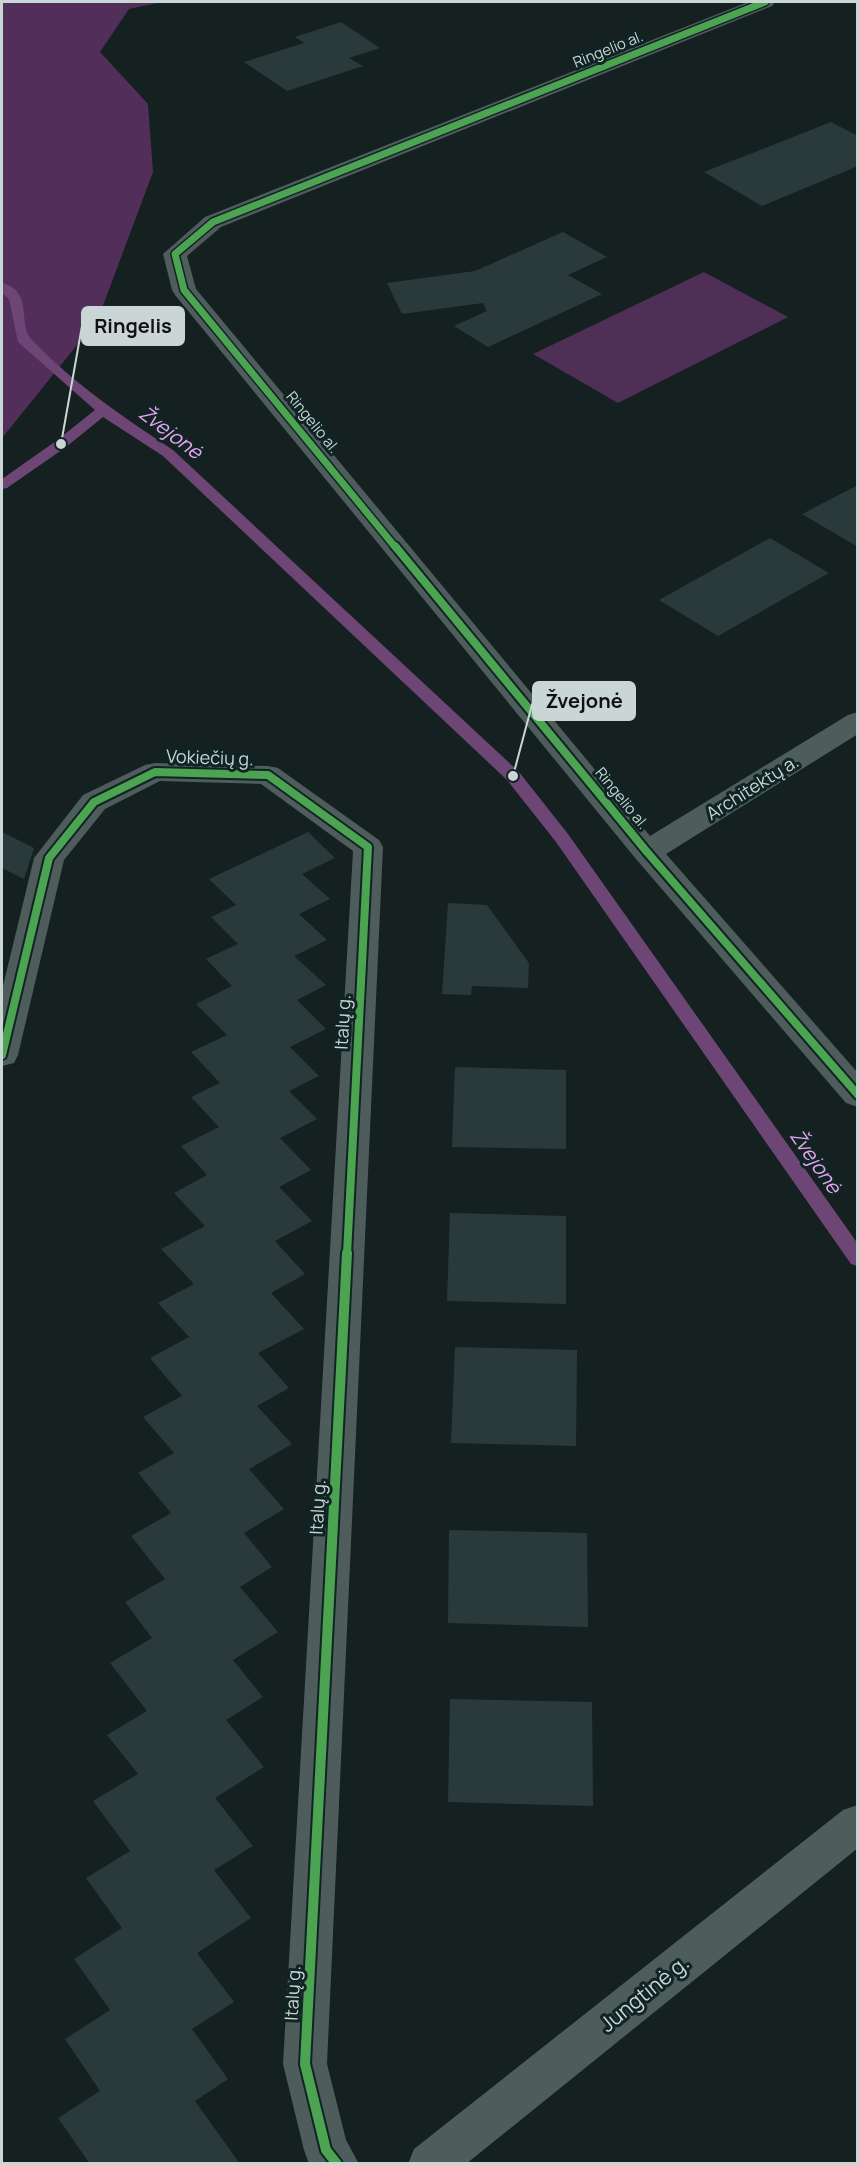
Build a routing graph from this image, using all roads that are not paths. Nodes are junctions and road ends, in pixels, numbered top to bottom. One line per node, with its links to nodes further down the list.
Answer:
1 (765, 2): 4 (street, Ringelio al.)
2 (858, 721): 4 (street, Architektų a.)
3 (368, 847): 5 (street, Vokiečių g.); 8 (street, Italų g.)
4 (647, 852): 6 (street, Ringelio al.)
5 (2, 1055)
6 (858, 1095)
7 (858, 1823): 9 (street, Jungtinė g.)
8 (337, 2163)
9 (430, 2163)

